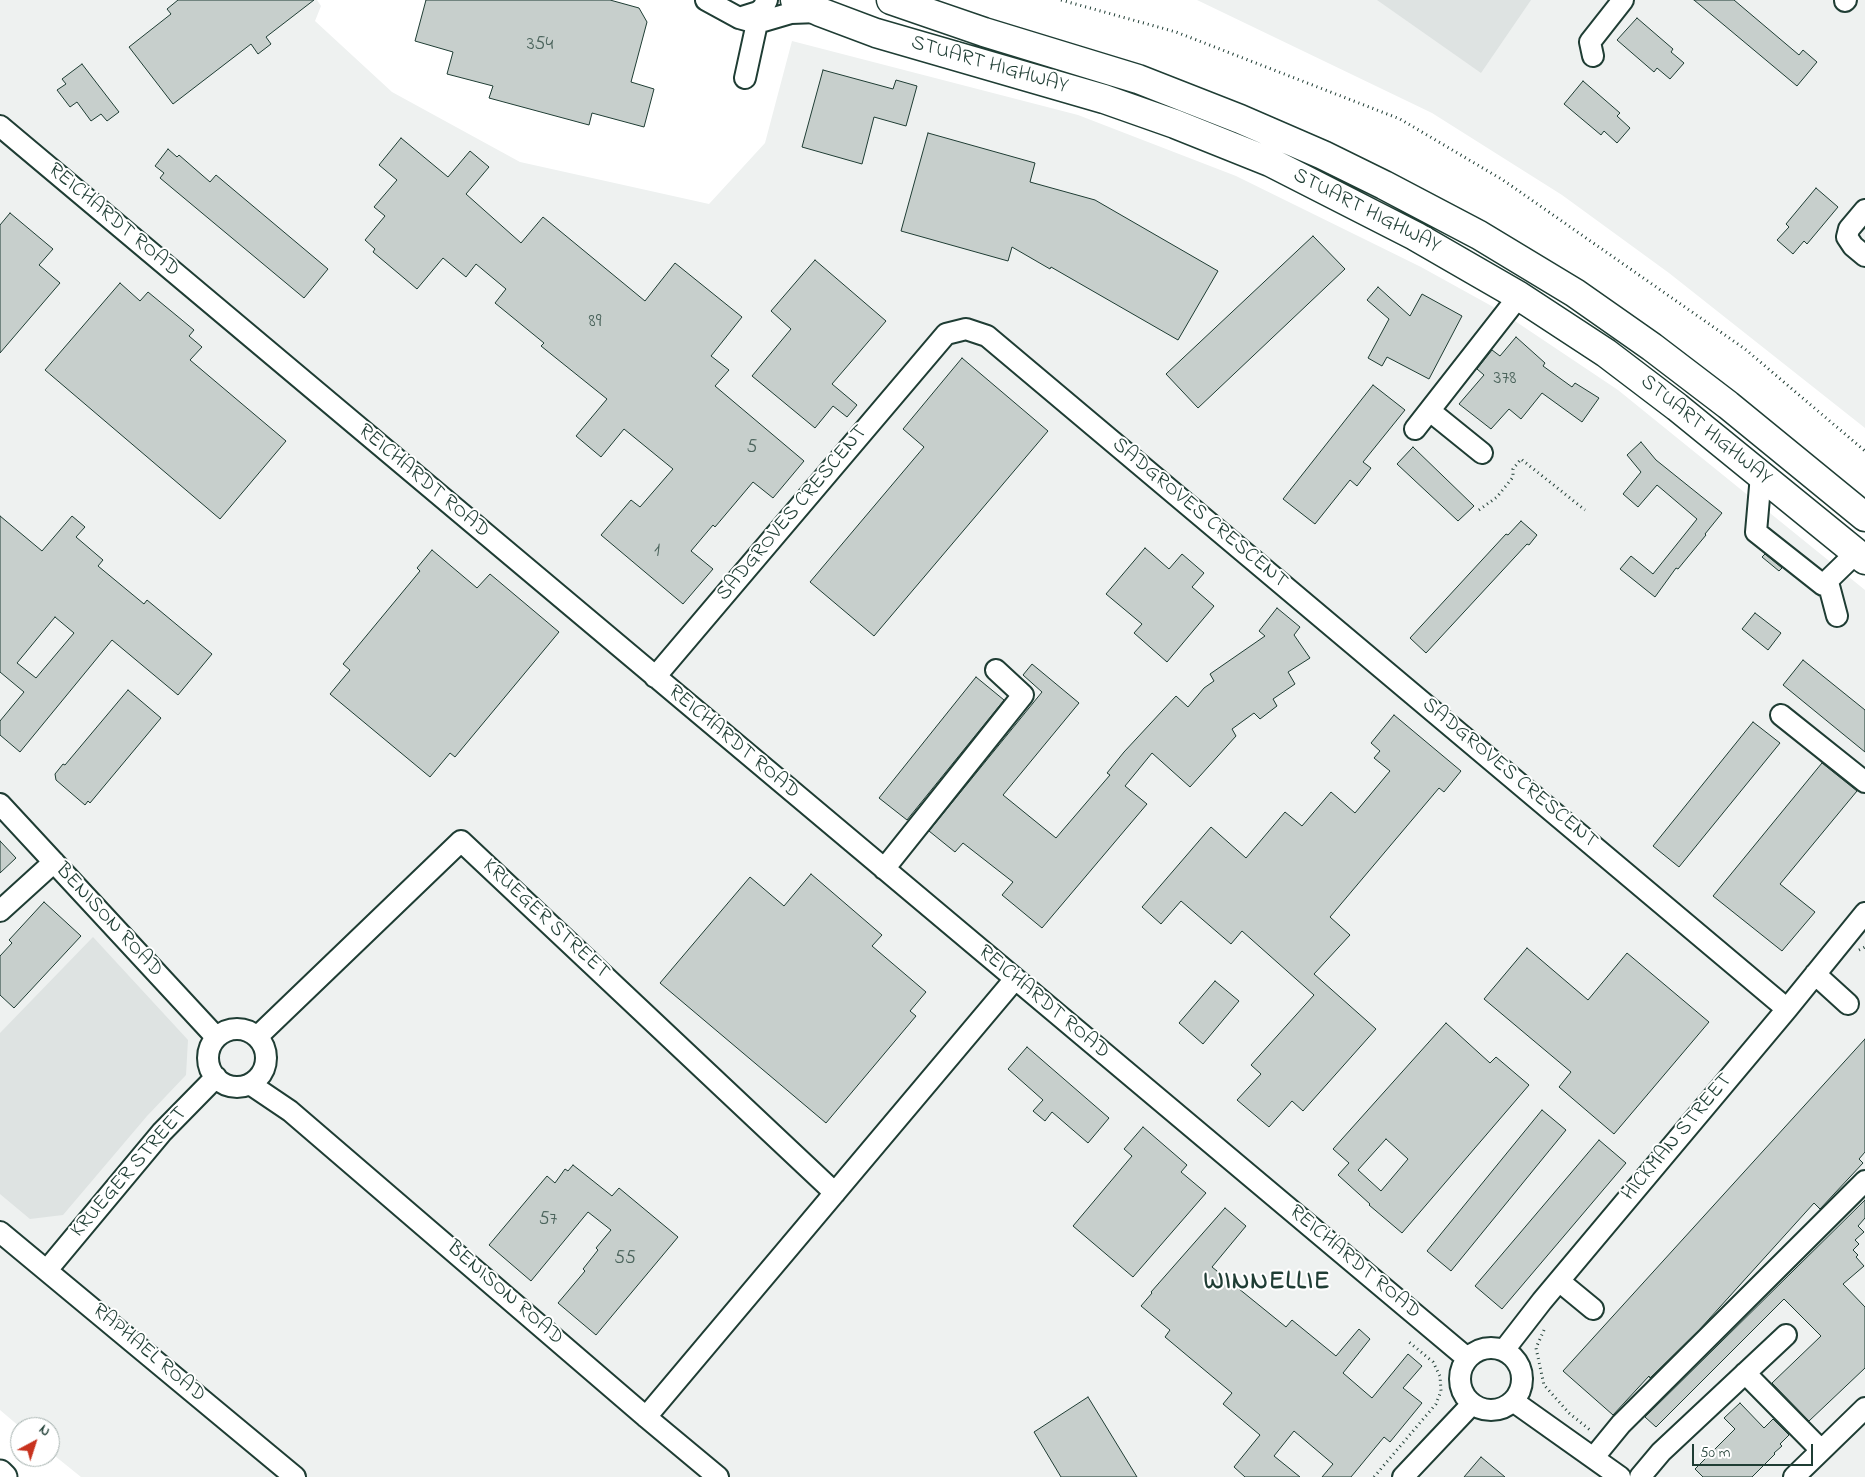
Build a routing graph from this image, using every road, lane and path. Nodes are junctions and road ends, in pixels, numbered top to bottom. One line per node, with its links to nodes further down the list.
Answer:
1 (706, 0): 8 (street)
2 (768, 0): 8 (street)
3 (795, 0): 7 (highway, STUART HIGHWAY)
4 (891, 0): 11 (highway, STUART HIGHWAY)
5 (1061, 0): 20 (path)
6 (1624, 0): 9 (street)
7 (820, 12): 8 (street); 12 (highway, STUART HIGHWAY)
8 (748, 20): 10 (street)
9 (1593, 56)
10 (745, 78)
11 (1185, 98): 12 (highway); 19 (highway, STUART HIGHWAY)
12 (1175, 124): 16 (highway, STUART HIGHWAY)
13 (1, 127): 30 (street, REICHARDT ROAD)
14 (1865, 210): 15 (street)
15 (1865, 256)
16 (1519, 296): 17 (street); 22 (highway, STUART HIGHWAY)
17 (1430, 411): 18 (street); 21 (street)
18 (1415, 429)
19 (1772, 442): 25 (highway, STUART HIGHWAY); 26 (highway)
20 (1865, 451)
21 (1482, 453)
22 (1762, 475): 26 (highway, STUART HIGHWAY); 27 (street)
23 (1478, 510): 24 (path)
24 (1585, 510)
25 (1865, 517)
26 (1860, 556): 27 (street)
27 (1828, 582): 28 (street)
28 (1837, 616)
29 (996, 670): 35 (street)
30 (655, 677): 35 (street, REICHARDT ROAD); 43 (street, SADGROVES CRESCENT)
31 (1781, 715): 32 (street)
32 (1865, 782)
33 (0, 804): 34 (street, BENISON ROAD)
34 (54, 862): 36 (street); 44 (street, BENISON ROAD)
35 (884, 869): 41 (street, REICHARDT ROAD)
36 (0, 910)
37 (1861, 919): 40 (street, HICKMAN STREET)
38 (1865, 946): 39 (path)
39 (1859, 950)
40 (1815, 974): 42 (street); 43 (street, HICKMAN STREET)
41 (1015, 979): 49 (street); 58 (street, REICHARDT ROAD)
42 (1848, 1004)
43 (1787, 1008): 52 (street, HICKMAN STREET)
44 (216, 1037): 45 (street); 46 (street)
45 (258, 1037): 47 (street); 49 (street, KRUEGER STREET)
46 (216, 1078): 47 (street); 51 (street, KRUEGER STREET)
47 (256, 1078): 63 (street, BENISON ROAD)
48 (1865, 1181): 66 (street)
49 (835, 1193): 63 (street)
50 (0, 1232): 51 (street, RAPHAEL ROAD)
51 (47, 1270): 69 (street, RAPHAEL ROAD)
52 (1559, 1280): 53 (street); 57 (street, HICKMAN STREET)
53 (1593, 1309)
54 (1546, 1325): 64 (path)
55 (1786, 1335): 59 (street)
56 (1409, 1342): 71 (path)
57 (1504, 1350): 58 (street); 60 (street)
58 (1467, 1358): 61 (street)
59 (1745, 1373): 65 (street); 74 (street)
60 (1513, 1401): 61 (street); 66 (street)
61 (1472, 1404): 72 (street)
62 (1865, 1408): 65 (street)
63 (646, 1417): 70 (street, BENISON ROAD)
64 (1590, 1430)
65 (1822, 1450): 75 (street)
66 (1594, 1457): 73 (street)
67 (0, 1473): 68 (main road)
68 (4, 1477)
69 (295, 1477)
70 (718, 1477)
71 (1374, 1477)
72 (1403, 1477)
73 (1620, 1477)
74 (1640, 1477)
75 (1794, 1477)

